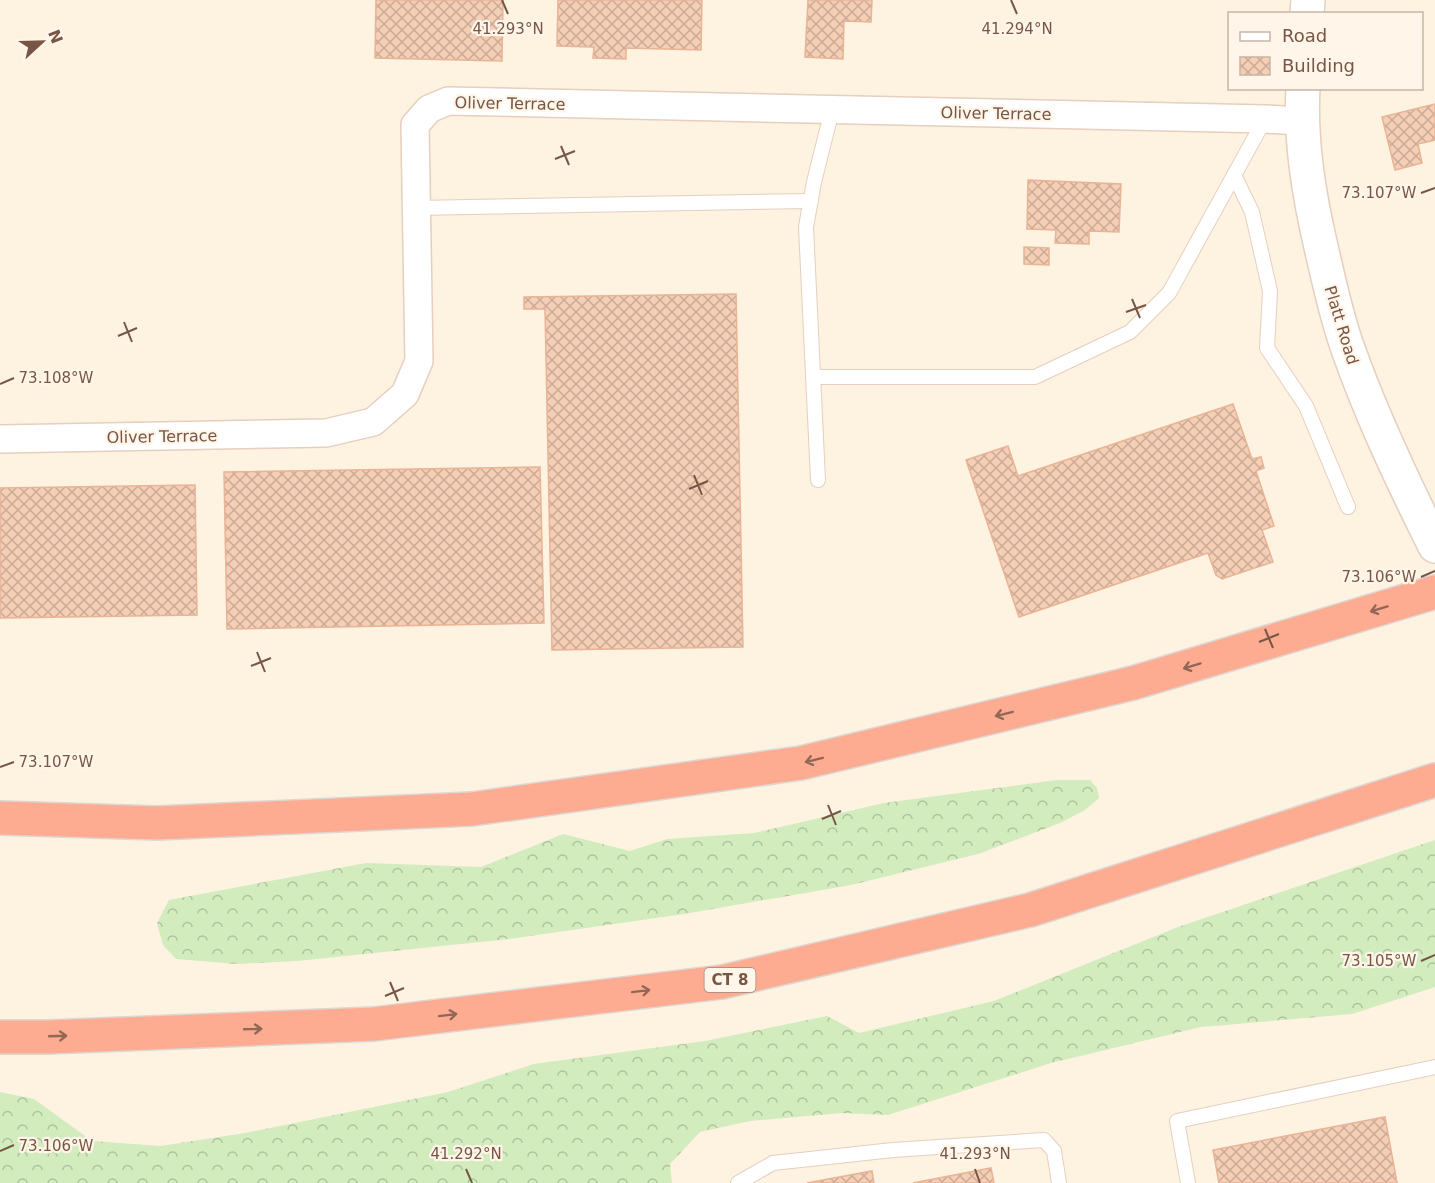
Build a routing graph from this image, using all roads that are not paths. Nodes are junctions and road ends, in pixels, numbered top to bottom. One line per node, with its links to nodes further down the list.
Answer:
1 (1303, 90): 4 (street, Platt Road)
2 (832, 110): 3 (street, Oliver Terrace); 6 (lane); 7 (street, Oliver Terrace)
3 (1265, 119): 4 (street, Oliver Terrace); 5 (lane)
4 (1301, 122): 12 (street, Platt Road)
5 (1234, 175): 8 (lane); 11 (lane)
6 (812, 201): 7 (lane); 8 (lane)
7 (416, 208): 9 (street, Oliver Terrace)
8 (813, 377): 10 (lane)
9 (0, 439)
10 (818, 480)
11 (1348, 507)
12 (1435, 546)
13 (1435, 592): 15 (highway, one-way to 15)
14 (1435, 780): 16 (highway, CT 8, one-way to 14)
15 (0, 819)
16 (0, 1037)
17 (1435, 1067): 20 (lane)
18 (738, 1183): 19 (lane)
19 (1059, 1183)
20 (1188, 1183)

